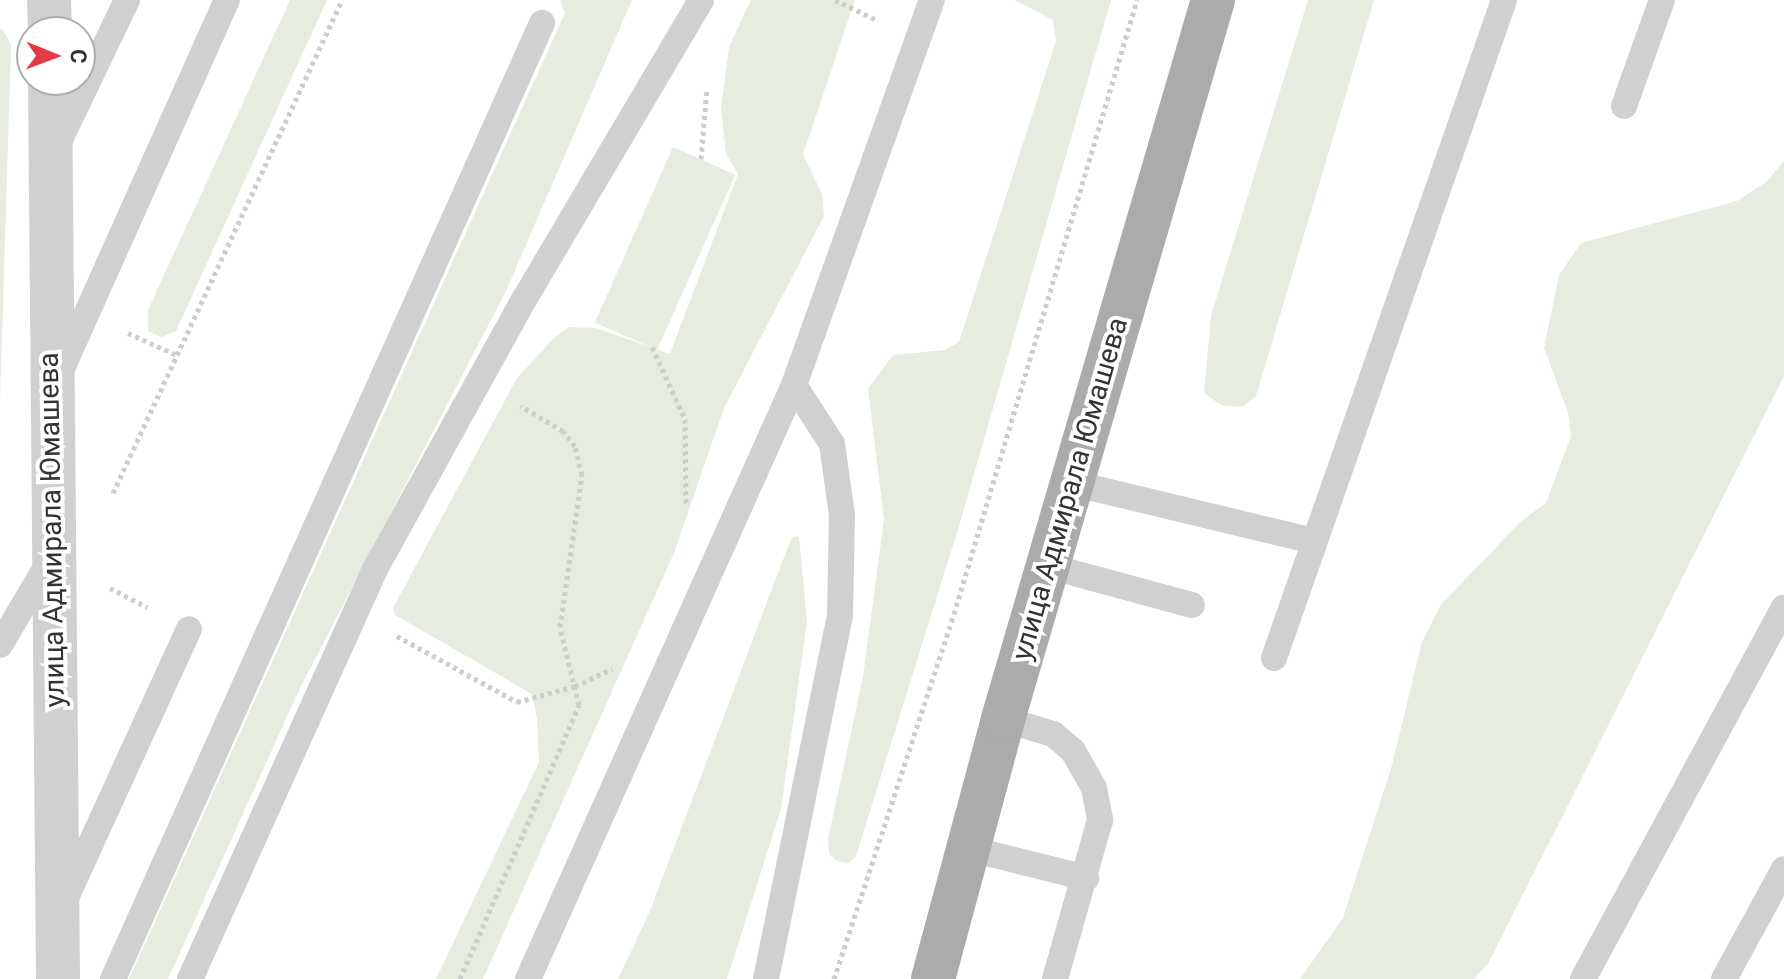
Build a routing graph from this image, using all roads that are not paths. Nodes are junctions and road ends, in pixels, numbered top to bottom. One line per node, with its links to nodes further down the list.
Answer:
1 (127, 0): 11 (lane)
2 (227, 0): 13 (lane)
3 (701, 0): 30 (lane)
4 (932, 0): 12 (lane)
5 (1213, 0): 14 (main road, улица Адмирала Юмашева)
6 (1504, 0): 15 (lane)
7 (1662, 0): 10 (lane)
8 (542, 23): 29 (lane)
9 (50, 96): 11 (street, улица Адмирала Юмашева)
10 (1624, 106)
11 (51, 160): 13 (street, улица Адмирала Юмашева)
12 (794, 385): 31 (lane); 32 (lane)
13 (50, 395): 16 (street, улица Адмирала Юмашева)
14 (1072, 483): 15 (lane); 17 (main road, улица Адмирала Юмашева)
15 (1314, 541): 22 (lane)
16 (52, 557): 21 (lane); 27 (street, улица Адмирала Юмашева)
17 (1048, 566): 18 (lane); 23 (main road, улица Адмирала Юмашева)
18 (1192, 605)
19 (1784, 608): 35 (lane)
20 (189, 629): 27 (lane)
21 (0, 645)
22 (1274, 658)
23 (1003, 719): 24 (main road, улица Адмирала Юмашева); 26 (lane)
24 (967, 848): 26 (lane); 33 (main road, улица Адмирала Юмашева)
25 (1784, 869): 36 (lane)
26 (1086, 878): 34 (lane)
27 (58, 916): 28 (street, улица Адмирала Юмашева)
28 (58, 979)
29 (113, 979)
30 (190, 979)
31 (528, 979)
32 (766, 979)
33 (933, 979)
34 (1055, 979)
35 (1583, 979)
36 (1724, 979)

